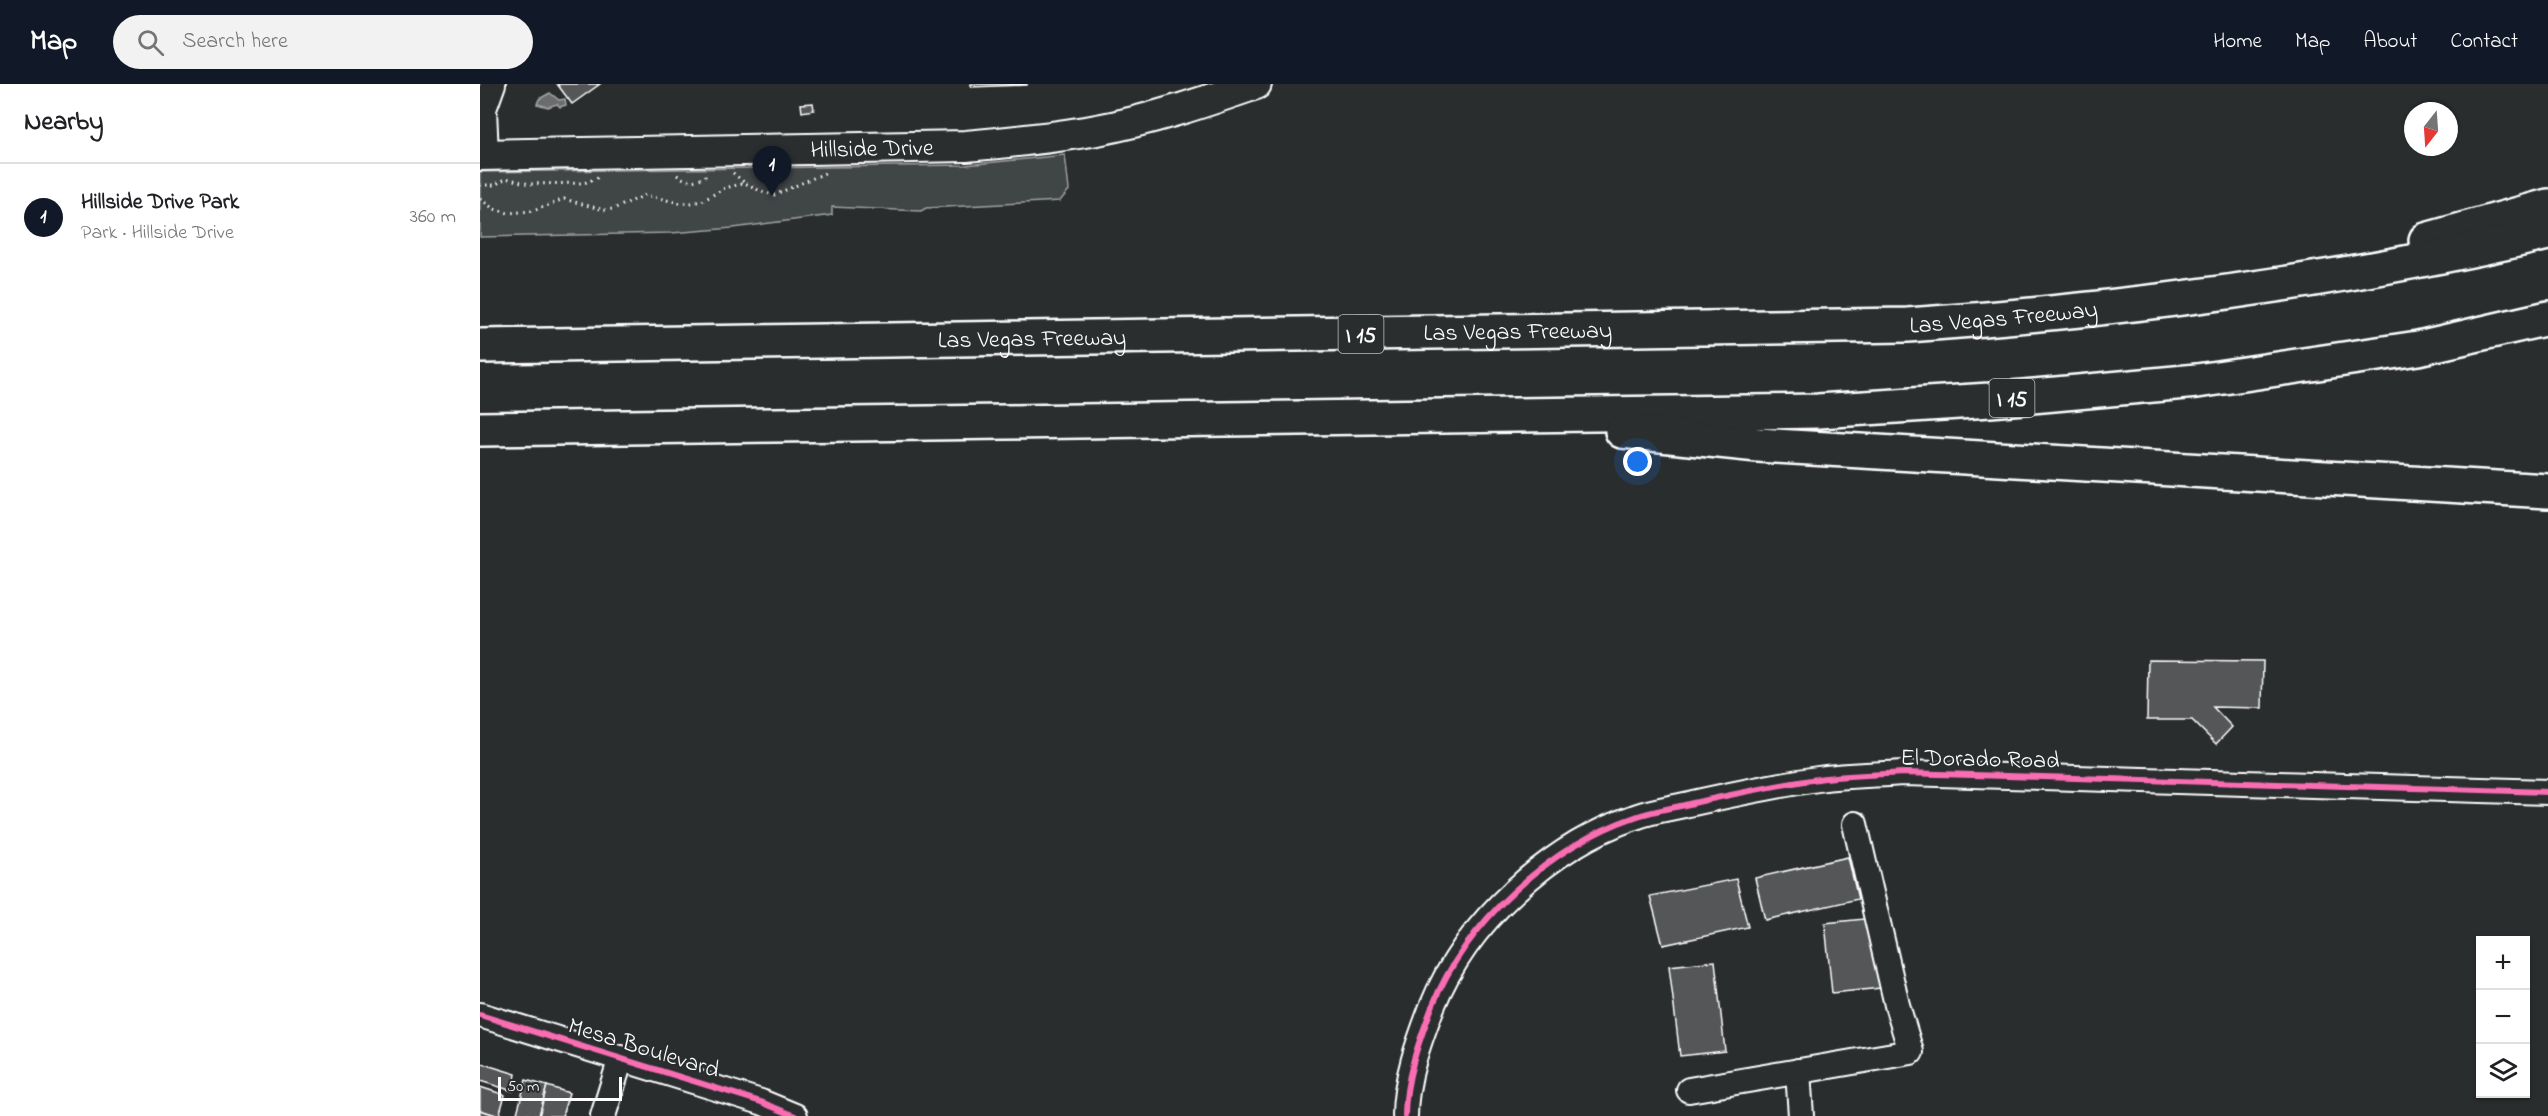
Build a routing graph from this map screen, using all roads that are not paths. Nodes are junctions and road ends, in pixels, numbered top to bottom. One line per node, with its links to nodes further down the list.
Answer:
1 (493, 84): 3 (street)
2 (1256, 84): 3 (main road, Hillside Drive)
3 (483, 155)
4 (2548, 206): 6 (highway)
5 (2548, 233): 6 (highway, Las Vegas Freeway / I 15)
6 (2240, 291): 8 (highway, Las Vegas Freeway / I 15)
7 (2548, 318): 9 (highway, I 15)
8 (480, 346)
9 (1469, 416): 10 (highway, I 15); 11 (highway)
10 (480, 429)
11 (2548, 491)
12 (2548, 792): 20 (street, El Dorado Road)
13 (1855, 824): 16 (street)
14 (480, 1015): 15 (street, Mesa Boulevard)
15 (621, 1058): 18 (street); 19 (street, Mesa Boulevard)
16 (1798, 1071): 17 (street); 21 (street)
17 (1689, 1090)
18 (603, 1116)
19 (795, 1116)
20 (1405, 1116)
21 (1801, 1116)

